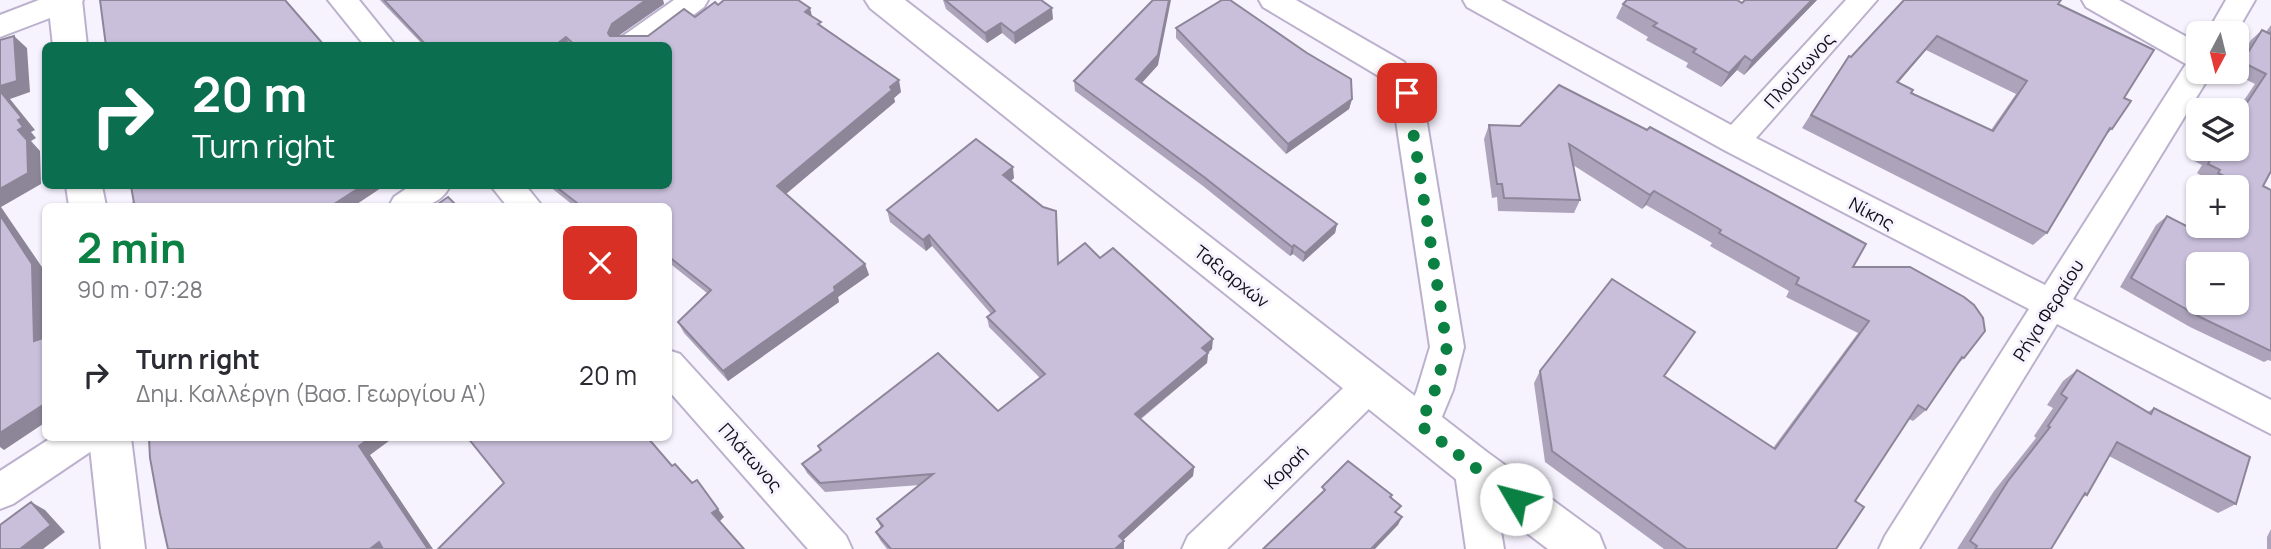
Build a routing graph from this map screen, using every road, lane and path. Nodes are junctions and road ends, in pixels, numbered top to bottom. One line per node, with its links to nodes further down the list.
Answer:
1 (67, 0): 11 (street); 12 (street)
2 (342, 0): 13 (street)
3 (694, 0): 14 (street)
4 (882, 0): 24 (street, Ταξιαρχών)
5 (1272, 0): 26 (street)
6 (1477, 0): 17 (street, Νίκης)
7 (1863, 0): 17 (street, Πλούτωνος)
8 (2096, 0): 15 (street)
9 (2241, 0): 10 (street)
10 (2228, 21)
11 (0, 26)
12 (70, 42)
13 (379, 42)
14 (636, 42)
15 (2186, 50)
16 (2190, 84): 22 (street, Ρήγα Φεραίου)
17 (1735, 141): 22 (street, Νίκης)
18 (430, 189): 20 (street)
19 (511, 189): 21 (street)
20 (409, 203)
21 (523, 203)
22 (2050, 306): 25 (street, Νίκης); 36 (street, Ρήγα Φεραίου)
23 (672, 369): 32 (street, Πλάτωνος)
24 (1370, 385): 26 (street, Ταξιαρχών); 33 (street, Κοραή)
25 (2271, 418)
26 (1420, 425): 29 (street, Ταξιαρχών)
27 (76, 441): 30 (street)
28 (110, 441): 31 (street)
29 (1472, 466): 34 (street); 35 (street, Ταξιαρχών)
30 (0, 492)
31 (123, 549)
32 (833, 549)
33 (1202, 549)
34 (1485, 549)
35 (1583, 549)
36 (1898, 549)

